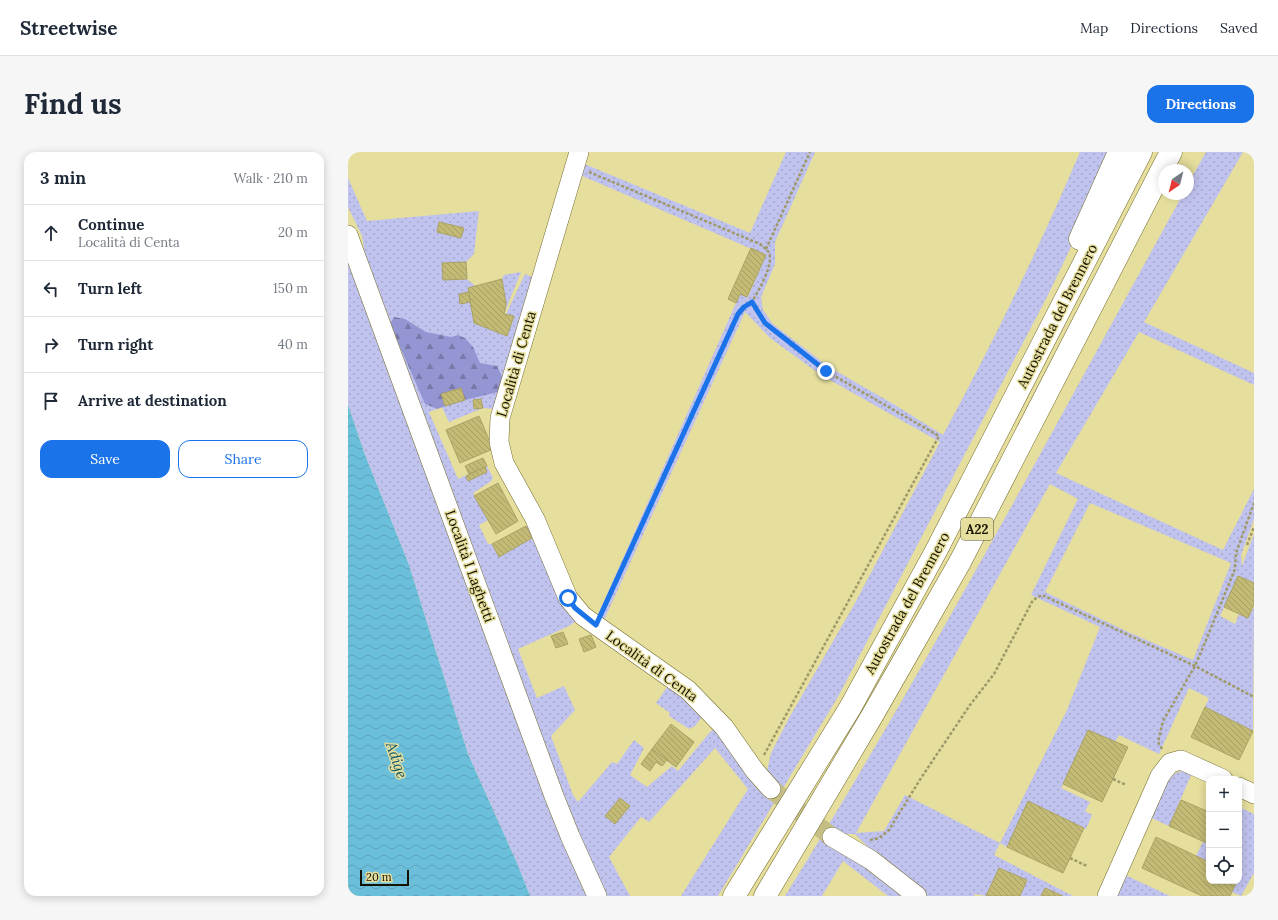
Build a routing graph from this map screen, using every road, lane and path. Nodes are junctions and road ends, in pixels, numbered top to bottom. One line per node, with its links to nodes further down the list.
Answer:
1 (810, 152): 7 (path)
2 (1119, 152): 9 (highway)
3 (1141, 152): 9 (highway, Autostrada del Brennero / A22)
4 (1172, 152): 30 (highway, Autostrada del Brennero / A22)
5 (578, 159): 7 (path); 13 (street, Località di Centa)
6 (348, 234): 28 (street, Località I Laghetti)
7 (766, 249): 8 (path)
8 (752, 302): 13 (path); 17 (path)
9 (1025, 378): 29 (highway, Autostrada del Brennero / A22)
10 (1254, 503): 14 (path)
11 (1254, 527): 12 (path)
12 (1247, 545)
13 (596, 625): 17 (street, Località di Centa)
14 (1195, 666): 15 (path); 16 (path); 25 (path)
15 (1254, 697)
16 (1161, 748)
17 (755, 771): 22 (street, Località di Centa)
18 (1216, 776): 32 (street)
19 (1113, 779): 20 (path)
20 (1126, 785)
21 (1242, 788): 23 (street)
22 (771, 789)
23 (1254, 794)
24 (832, 837): 25 (street)
25 (855, 851): 31 (street)
26 (1070, 858): 27 (path)
27 (1087, 866)
28 (597, 896)
29 (734, 896)
30 (765, 896)
31 (917, 896)
32 (1107, 896)

